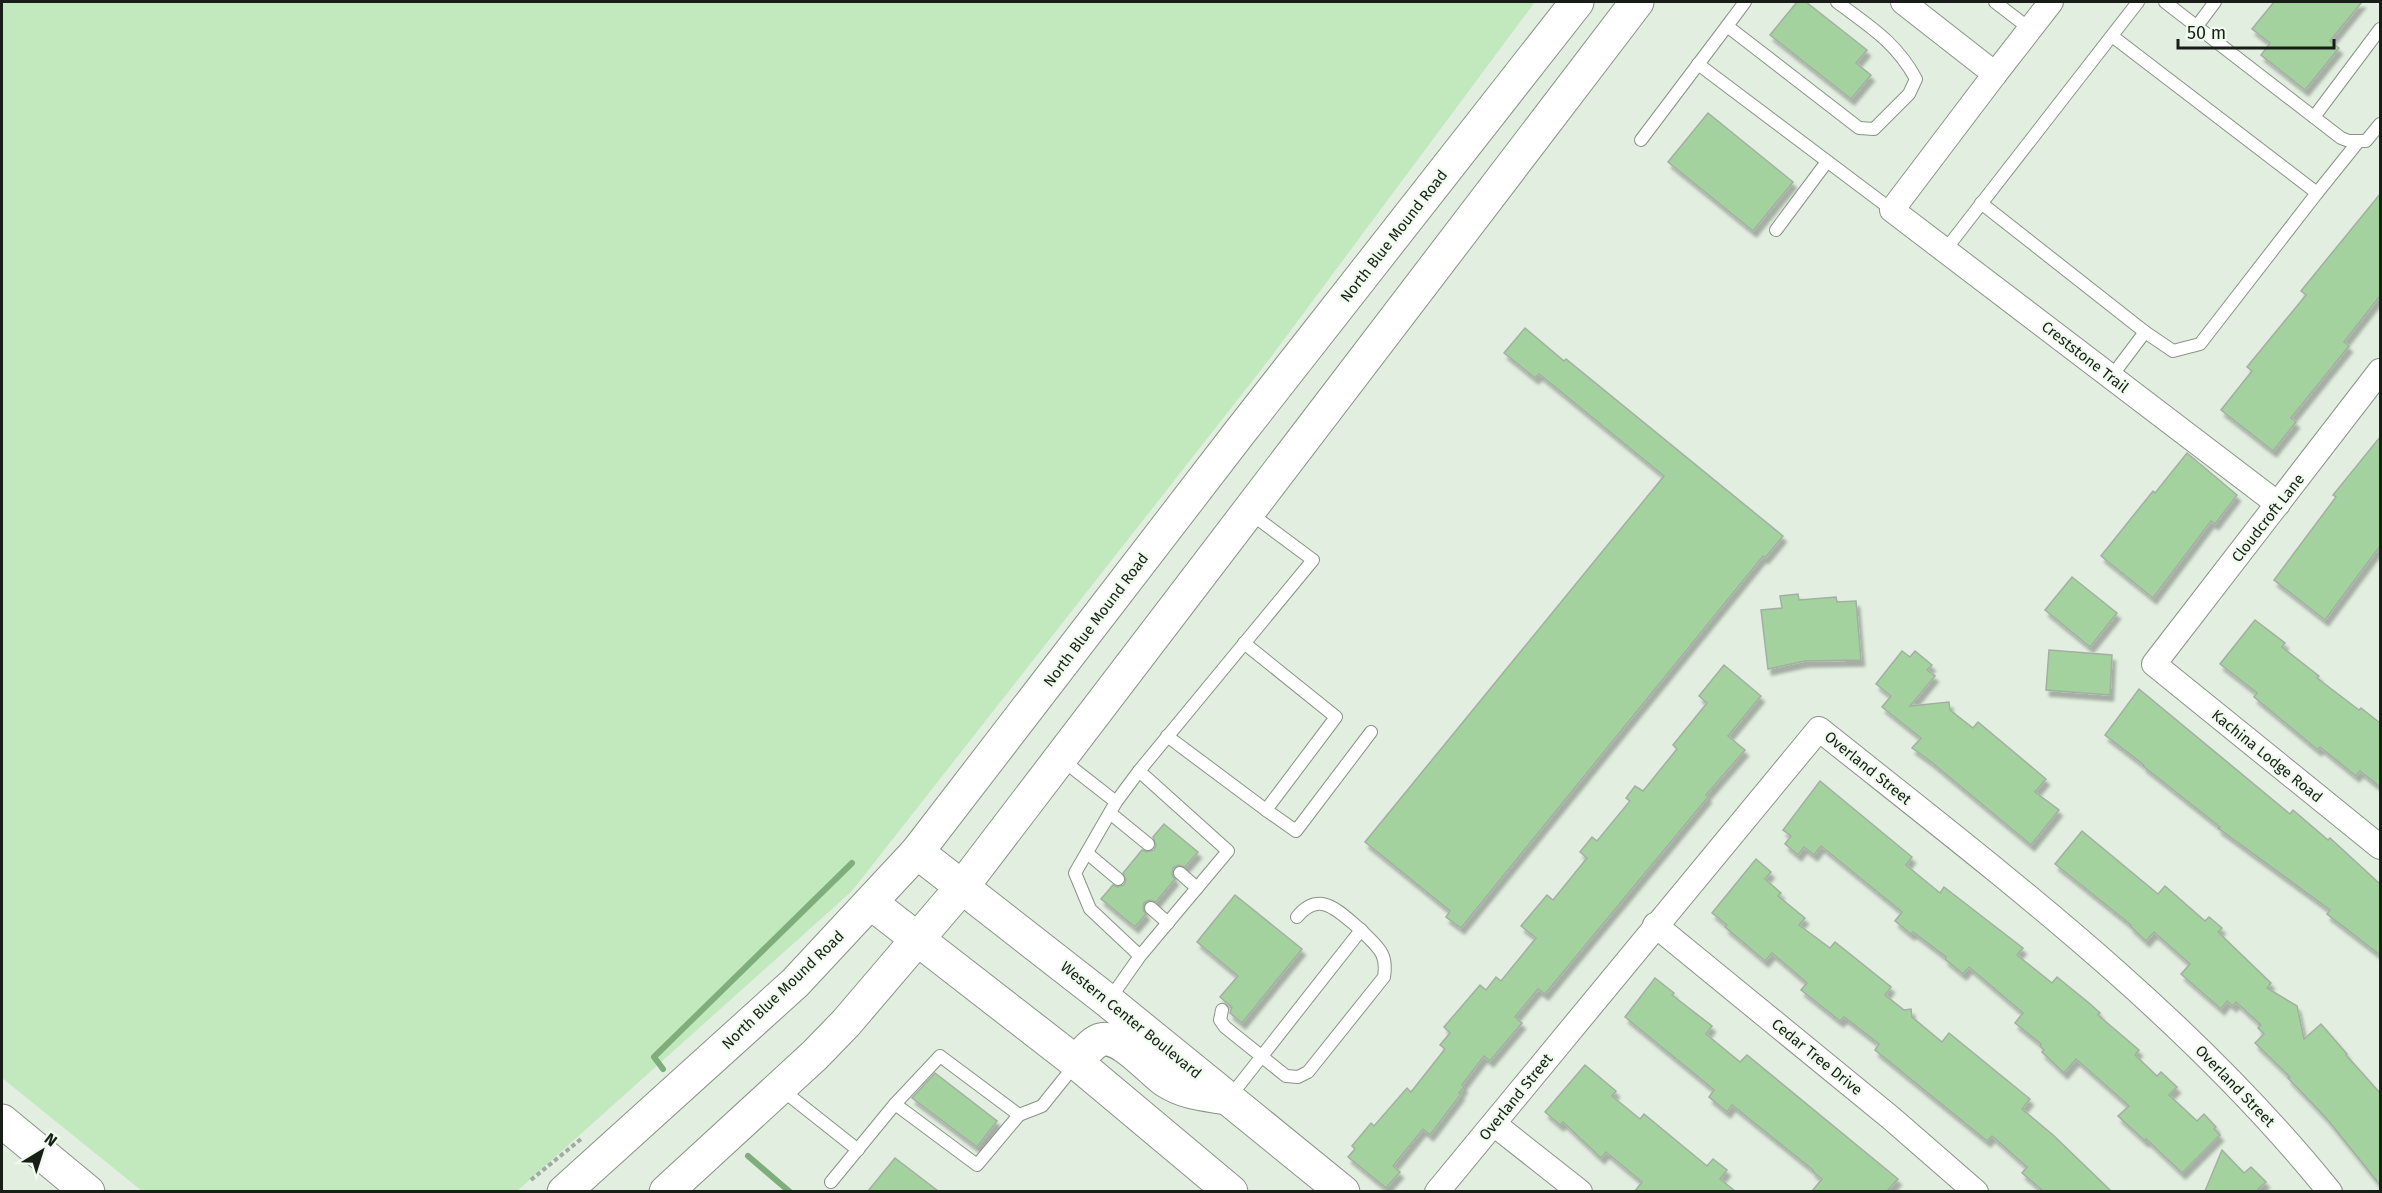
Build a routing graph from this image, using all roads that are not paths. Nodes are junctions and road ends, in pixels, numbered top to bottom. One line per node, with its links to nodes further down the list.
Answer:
1 (1577, 2): 43 (main road, North Blue Mound Road)
2 (1637, 2): 32 (main road)
3 (1745, 2): 11 (lane)
4 (1837, 2): 11 (lane)
5 (1903, 2): 17 (street)
6 (1997, 2): 13 (lane)
7 (2051, 2): 13 (street)
8 (2138, 2): 15 (lane)
9 (2165, 2): 12 (lane)
10 (2216, 2): 12 (lane)
11 (1727, 26): 16 (lane)
12 (2197, 26): 18 (lane)
13 (2030, 29): 17 (street)
14 (2380, 29): 18 (lane)
15 (2112, 36): 23 (lane); 24 (lane)
16 (1698, 64): 20 (lane); 22 (lane)
17 (1995, 74): 25 (street)
18 (2314, 117): 21 (lane)
19 (2380, 124): 21 (lane)
20 (1641, 140)
21 (2358, 142): 23 (lane)
22 (1826, 163): 25 (lane); 26 (lane)
23 (2317, 193): 28 (lane)
24 (1981, 203): 27 (lane); 28 (lane)
25 (1892, 210): 27 (street, Creststone Trail)
26 (1776, 230)
27 (1946, 249): 30 (street, Creststone Trail)
28 (2145, 332): 30 (lane)
29 (2380, 371): 31 (street, Cloudcroft Lane)
30 (2111, 377): 31 (street, Creststone Trail)
31 (2278, 504): 34 (street, Cloudcroft Lane)
32 (1249, 512): 33 (lane); 37 (main road)
33 (1244, 643): 36 (lane); 40 (lane)
34 (2154, 664): 42 (street, Kachina Lodge Road)
35 (1371, 732): 40 (lane)
36 (1167, 736): 38 (lane); 40 (lane)
37 (1060, 759): 39 (lane); 47 (main road)
38 (1139, 771): 39 (lane); 48 (lane)
39 (1113, 808): 41 (lane); 44 (lane)
40 (1266, 810)
41 (1148, 844)
42 (2380, 847)
43 (917, 852): 47 (main road, Western Center Boulevard); 49 (main road, North Blue Mound Road)
44 (1087, 853): 46 (lane); 56 (lane)
45 (1180, 873): 48 (lane)
46 (1118, 879)
47 (962, 887): 55 (main road); 57 (main road, Western Center Boulevard)
48 (1197, 888): 52 (lane)
49 (871, 903): 55 (main road); 70 (main road, North Blue Mound Road)
50 (1151, 908): 52 (lane)
51 (1297, 917): 54 (lane)
52 (1168, 924): 56 (lane)
53 (1655, 925): 66 (street, Overland Street); 76 (street, Cedar Tree Drive); 77 (street, Overland Street)
54 (1361, 930): 59 (lane); 59 (lane)
55 (918, 939): 60 (main road); 61 (main road)
56 (1140, 956): 57 (lane)
57 (1108, 1001): 62 (main road, Western Center Boulevard)
58 (1221, 1010): 59 (lane)
59 (1261, 1057): 62 (lane)
60 (1077, 1063): 62 (main road); 64 (lane); 72 (main road)
61 (781, 1088): 67 (lane); 71 (main road)
62 (1228, 1098): 73 (main road, Western Center Boulevard)
63 (895, 1104): 64 (lane); 64 (lane); 67 (lane)
64 (1019, 1115)
65 (2, 1121): 69 (main road)
66 (1494, 1124): 74 (street, Overland Street); 75 (street)
67 (858, 1150): 68 (lane)
68 (831, 1182)
69 (88, 1191)
70 (564, 1191)
71 (666, 1191)
72 (1231, 1191)
73 (1343, 1191)
74 (1437, 1191)
75 (1580, 1191)
76 (1976, 1191)
77 (2330, 1191)

